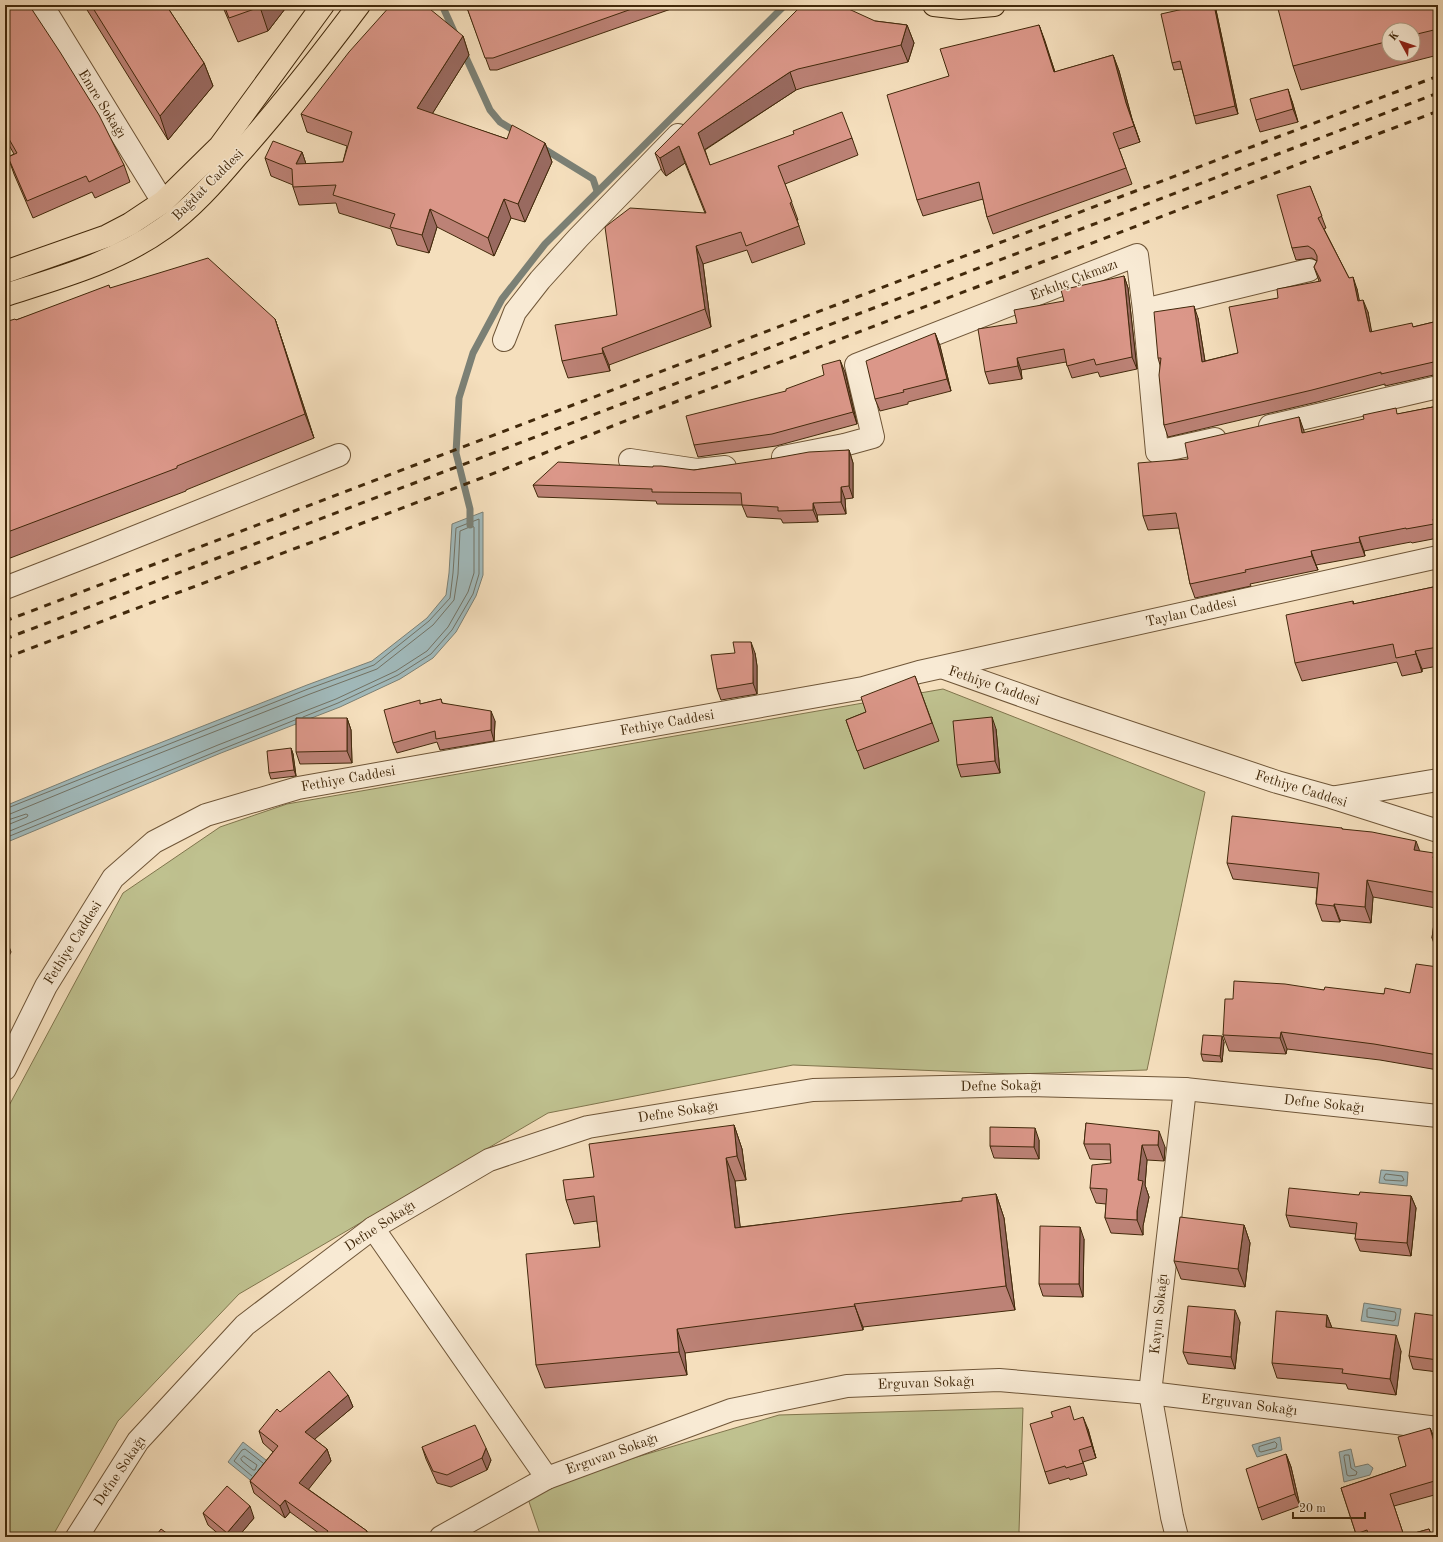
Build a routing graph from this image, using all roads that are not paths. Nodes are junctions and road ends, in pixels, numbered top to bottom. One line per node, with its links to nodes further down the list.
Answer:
1 (42, 5): 7 (street, Emre Sokağı)
2 (324, 5): 7 (main road, Bağdat Caddesi)
3 (359, 5): 10 (main road, Bağdat Caddesi)
4 (934, 5): 5 (main road)
5 (994, 5)
6 (691, 122): 12 (street)
7 (163, 202): 9 (main road, Bağdat Caddesi)
8 (1309, 270): 11 (street)
9 (5, 272)
10 (5, 295)
11 (1144, 310): 13 (street, Erkılıç Çıkmazı); 16 (street, Erkılıç Çıkmazı)
12 (504, 340)
13 (1438, 386)
14 (339, 454): 19 (street)
15 (630, 460): 17 (street)
16 (764, 461)
17 (741, 464)
18 (1438, 557): 20 (street, Taylan Caddesi)
19 (5, 588)
20 (944, 668): 22 (street, Fethiye Caddesi); 24 (street, Fethiye Caddesi)
21 (1438, 780): 22 (street)
22 (1331, 798): 23 (street, Fethiye Caddesi)
23 (1438, 831)
24 (5, 1068)
25 (1185, 1089): 26 (street, Defne Sokağı); 27 (street, Defne Sokağı); 28 (street, Kayın Sokağı)
26 (1438, 1116)
27 (373, 1228): 30 (street); 31 (street, Defne Sokağı)
28 (1150, 1393): 29 (street, Erguvan Sokağı); 30 (street, Erguvan Sokağı); 33 (street, Kayın Sokağı)
29 (1438, 1428)
30 (546, 1478): 32 (street, Erguvan Sokağı)
31 (77, 1537)
32 (441, 1537)
33 (1177, 1537)

